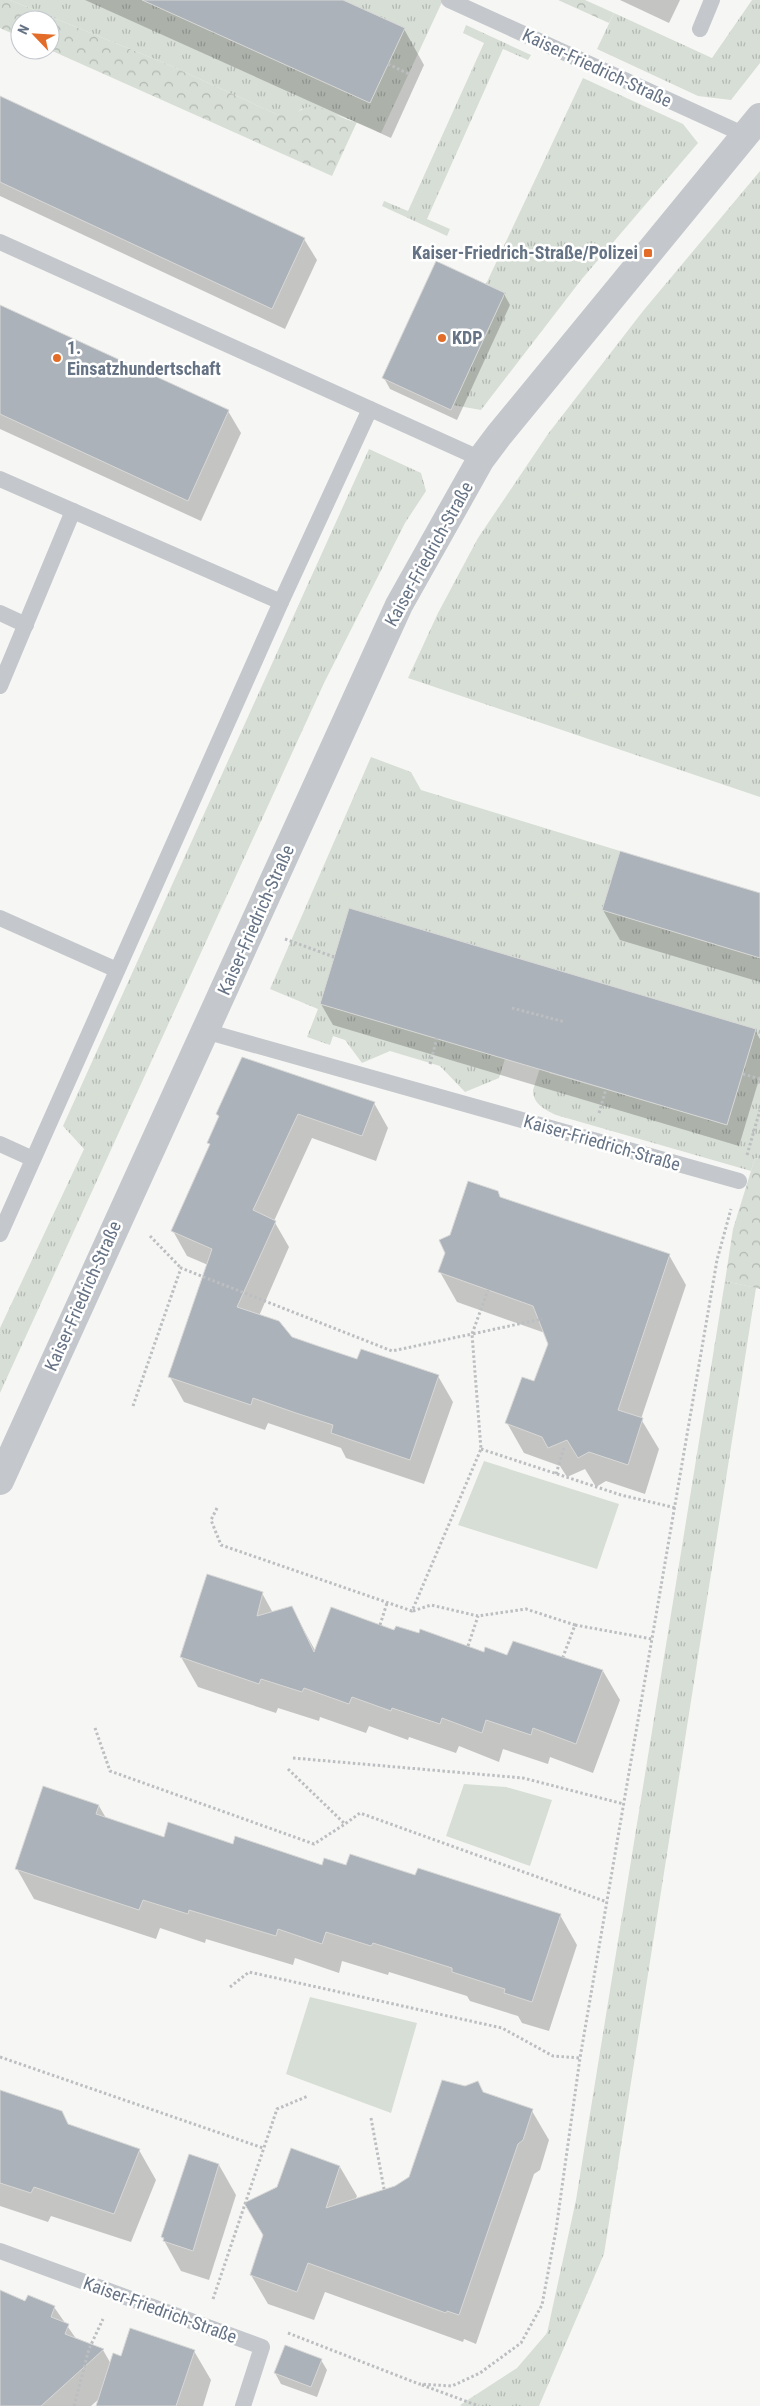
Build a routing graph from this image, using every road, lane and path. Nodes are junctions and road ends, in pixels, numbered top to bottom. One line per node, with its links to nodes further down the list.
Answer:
1 (449, 0): 6 (lane, Kaiser-Friedrich-Straße)
2 (712, 0): 3 (lane)
3 (700, 29)
4 (388, 64): 5 (path)
5 (409, 74)
6 (752, 126): 9 (street, Kaiser-Friedrich-Straße)
7 (0, 242): 8 (lane)
8 (370, 409): 9 (lane); 12 (lane)
9 (481, 459): 22 (street, Kaiser-Friedrich-Straße)
10 (0, 478): 11 (lane)
11 (73, 511): 12 (lane); 14 (lane)
12 (281, 602): 19 (lane)
13 (0, 613): 14 (lane)
14 (26, 625): 15 (lane)
15 (0, 686)
16 (0, 918): 19 (lane)
17 (277, 936): 18 (path)
18 (334, 957)
19 (117, 970): 27 (lane)
20 (512, 1008): 21 (path)
21 (565, 1022)
22 (206, 1031): 28 (lane, Kaiser-Friedrich-Straße); 29 (street, Kaiser-Friedrich-Straße)
23 (743, 1074): 24 (path)
24 (760, 1079)
25 (760, 1110): 28 (path)
26 (0, 1144): 27 (lane)
27 (33, 1159): 30 (lane)
28 (739, 1181): 41 (path)
29 (123, 1209): 31 (path); 39 (street, Kaiser-Friedrich-Straße)
30 (0, 1234)
31 (181, 1268): 34 (path); 35 (path)
32 (488, 1290): 34 (path)
33 (542, 1319): 34 (path)
34 (472, 1334): 37 (path)
35 (134, 1406)
36 (564, 1448): 38 (path)
37 (481, 1449): 38 (path); 43 (path)
38 (556, 1474): 41 (path)
39 (0, 1481)
40 (217, 1508): 42 (path)
41 (676, 1508): 47 (path)
42 (387, 1603): 43 (path); 45 (path)
43 (412, 1612): 44 (path)
44 (478, 1616): 46 (path); 48 (path)
45 (380, 1625)
46 (575, 1625): 47 (path); 49 (path)
47 (652, 1639): 53 (path)
48 (468, 1646)
49 (563, 1657)
50 (95, 1728): 54 (path)
51 (294, 1758): 53 (path)
52 (288, 1769): 54 (path)
53 (624, 1804): 55 (path)
54 (345, 1824): 55 (path)
55 (607, 1902): 58 (path)
56 (230, 1987): 58 (path)
57 (0, 2058): 61 (path)
58 (580, 2058): 67 (path)
59 (308, 2096): 61 (path)
60 (371, 2118): 62 (path)
61 (263, 2148): 64 (path)
62 (384, 2189)
63 (0, 2251): 65 (lane, Kaiser-Friedrich-Straße)
64 (216, 2291)
65 (118, 2295): 66 (lane, Kaiser-Friedrich-Straße); 68 (path)
66 (262, 2347): 67 (path); 69 (lane)
67 (420, 2384): 70 (path)
68 (74, 2406)
69 (243, 2406)
70 (479, 2406)

